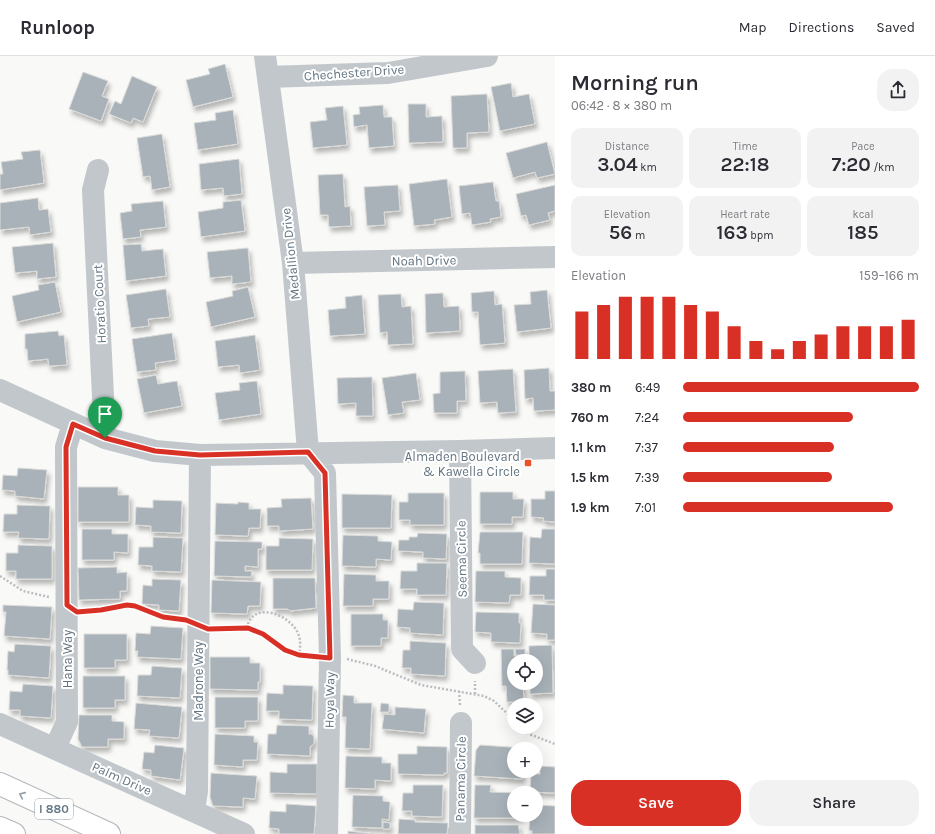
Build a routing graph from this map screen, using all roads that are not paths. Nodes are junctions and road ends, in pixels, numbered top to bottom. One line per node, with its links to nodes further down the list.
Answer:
1 (488, 56): 2 (street, Chechester Drive)
2 (267, 66): 5 (street, Medallion Drive)
3 (98, 170): 8 (street, Horatio Court)
4 (555, 257): 5 (street, Noah Drive)
5 (292, 263): 11 (street, Medallion Drive)
6 (0, 390): 7 (street)
7 (73, 424): 8 (street); 16 (street, Hana Way)
8 (105, 438): 12 (street)
9 (555, 448): 10 (street)
10 (460, 451): 11 (street); 13 (street, Seema Circle)
11 (308, 452): 12 (street); 23 (street, Hoya Way)
12 (200, 455): 18 (street, Madrone Way)
13 (475, 663)
14 (461, 723): 24 (street, Panama Circle)
15 (0, 724): 16 (street, Palm Drive)
16 (55, 748): 18 (street, Palm Drive)
17 (0, 784): 21 (highway, I 880, one-way to 17)
18 (194, 811): 22 (street, Palm Drive)
19 (0, 828): 20 (highway)
20 (14, 834)
21 (109, 834)
22 (244, 834)
23 (328, 834)
24 (460, 834)

